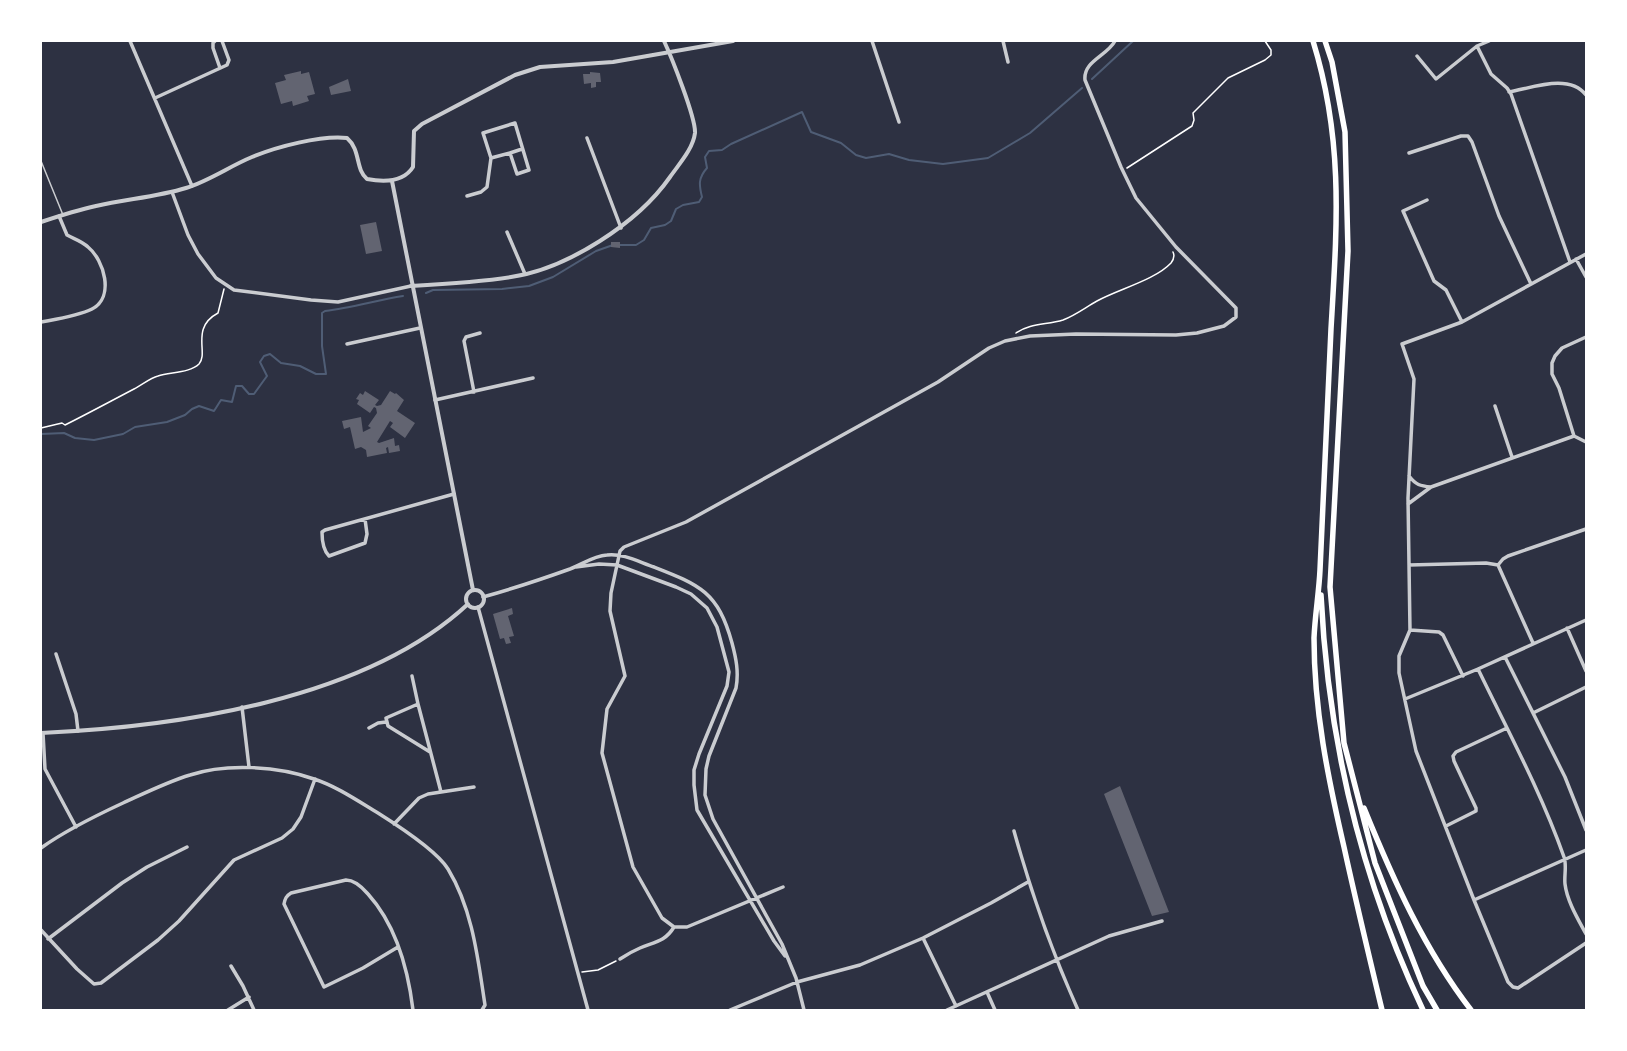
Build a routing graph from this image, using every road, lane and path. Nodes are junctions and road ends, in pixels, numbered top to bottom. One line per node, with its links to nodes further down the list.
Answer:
1 (130, 41): 20 (street)
2 (215, 41): 17 (street)
3 (222, 41): 17 (street)
4 (664, 41): 14 (street)
5 (733, 41): 14 (street)
6 (872, 41): 21 (street)
7 (1004, 41): 16 (street)
8 (1115, 41): 28 (street)
9 (1265, 41): 28 (path)
10 (1313, 41): 73 (highway)
11 (1325, 41): 101 (highway)
12 (1489, 41): 13 (street)
13 (1477, 46): 15 (street); 18 (street)
14 (669, 52): 29 (street); 36 (street)
15 (1417, 56)
16 (1008, 62)
17 (220, 68): 20 (street)
18 (1509, 92): 19 (street); 41 (street)
19 (1586, 95)
20 (155, 98): 30 (street)
21 (899, 122)
22 (587, 138): 36 (street)
23 (522, 149): 24 (street); 24 (street); 26 (street)
24 (510, 153): 26 (street)
25 (1409, 153): 44 (street)
26 (491, 158): 32 (street)
27 (41, 161): 34 (lane)
28 (1122, 169): 52 (street)
29 (392, 181): 30 (street); 46 (street)
30 (192, 186): 31 (street)
31 (172, 192): 34 (street); 45 (street)
32 (467, 196)
33 (1427, 200): 48 (street)
34 (61, 215): 35 (street); 47 (street)
35 (41, 222)
36 (621, 228): 42 (street)
37 (507, 232): 42 (street)
38 (1171, 248): 52 (path)
39 (1586, 254): 40 (street)
40 (1576, 259): 41 (street); 43 (street)
41 (1570, 262): 44 (street)
42 (525, 274): 46 (street)
43 (1586, 277)
44 (1530, 284): 48 (street)
45 (224, 286): 46 (street); 58 (path)
46 (412, 286): 49 (street)
47 (41, 322)
48 (1462, 322): 62 (street)
49 (420, 328): 53 (street); 56 (street)
50 (480, 333): 55 (street)
51 (1586, 337): 59 (street)
52 (1010, 339): 68 (street)
53 (347, 344)
54 (534, 378): 55 (street)
55 (474, 392): 56 (street)
56 (435, 400): 64 (street)
57 (1495, 406): 61 (street)
58 (41, 428)
59 (1574, 436): 60 (street); 61 (street)
60 (1586, 442)
61 (1512, 458): 63 (street)
62 (1409, 476): 63 (street); 65 (street)
63 (1431, 487): 65 (street)
64 (454, 494): 66 (street); 74 (street)
65 (1408, 504): 70 (street)
66 (365, 518): 66 (street)
67 (1586, 529): 71 (street)
68 (618, 555): 69 (street); 72 (street); 115 (street)
69 (617, 565): 72 (street); 116 (street); 119 (street)
70 (1408, 565): 71 (street); 80 (street)
71 (1498, 565): 81 (street)
72 (573, 568): 75 (street)
73 (1320, 571): 145 (highway); 146 (highway)
74 (473, 590): 75 (street); 76 (street)
75 (483, 597): 77 (street)
76 (468, 604): 77 (street); 91 (street)
77 (478, 607): 130 (street)
78 (1586, 620): 79 (street)
79 (1566, 628): 81 (street); 85 (street)
80 (1410, 630): 87 (street); 89 (street)
81 (1533, 643): 83 (street)
82 (56, 654): 96 (street)
83 (1505, 657): 84 (street); 92 (street)
84 (1478, 669): 87 (street); 95 (street)
85 (1586, 671)
86 (412, 676): 90 (street)
87 (1463, 676): 89 (street)
88 (1586, 687): 92 (street)
89 (1405, 699): 105 (street)
90 (418, 704): 93 (street); 98 (street)
91 (242, 707): 96 (street); 99 (street)
92 (1533, 713): 107 (street)
93 (386, 722): 94 (street); 98 (street)
94 (369, 728)
95 (1507, 728): 105 (street); 112 (street)
96 (78, 731): 97 (street)
97 (42, 733): 106 (street)
98 (430, 752): 103 (street)
99 (249, 767): 100 (street); 106 (street)
100 (316, 779): 104 (street); 123 (street)
101 (1355, 785): 147 (highway); 148 (highway)
102 (474, 787): 103 (street)
103 (440, 792): 104 (street)
104 (394, 824): 138 (street)
105 (1446, 826): 117 (street)
106 (76, 827): 110 (street)
107 (1586, 830)
108 (1014, 831): 113 (street)
109 (187, 847): 123 (street)
110 (41, 848)
111 (1586, 850): 112 (street)
112 (1565, 859): 117 (street); 121 (street)
113 (1028, 882): 122 (street); 128 (street)
114 (783, 887): 115 (street)
115 (757, 897): 116 (street); 126 (street)
116 (750, 900): 119 (street); 126 (street)
117 (1474, 900): 124 (street)
118 (1162, 921): 128 (street)
119 (674, 928): 127 (street)
120 (41, 930): 123 (street)
121 (1586, 934)
122 (923, 938): 131 (street); 134 (street)
123 (48, 939)
124 (1586, 943)
125 (398, 947): 125 (street); 137 (street)
126 (787, 958): 131 (street)
127 (620, 959): 130 (path)
128 (1056, 960): 132 (street); 144 (street)
129 (231, 966): 133 (street)
130 (578, 971): 139 (street)
131 (797, 982): 140 (street); 141 (street)
132 (987, 992): 134 (street); 143 (street)
133 (249, 997): 135 (street); 136 (street)
134 (956, 1006): 142 (street)
135 (228, 1010)
136 (254, 1010)
137 (413, 1010)
138 (482, 1010)
139 (588, 1010)
140 (730, 1010)
141 (804, 1010)
142 (947, 1010)
143 (995, 1010)
144 (1078, 1010)
145 (1382, 1010)
146 (1423, 1010)
147 (1437, 1010)
148 (1471, 1010)

